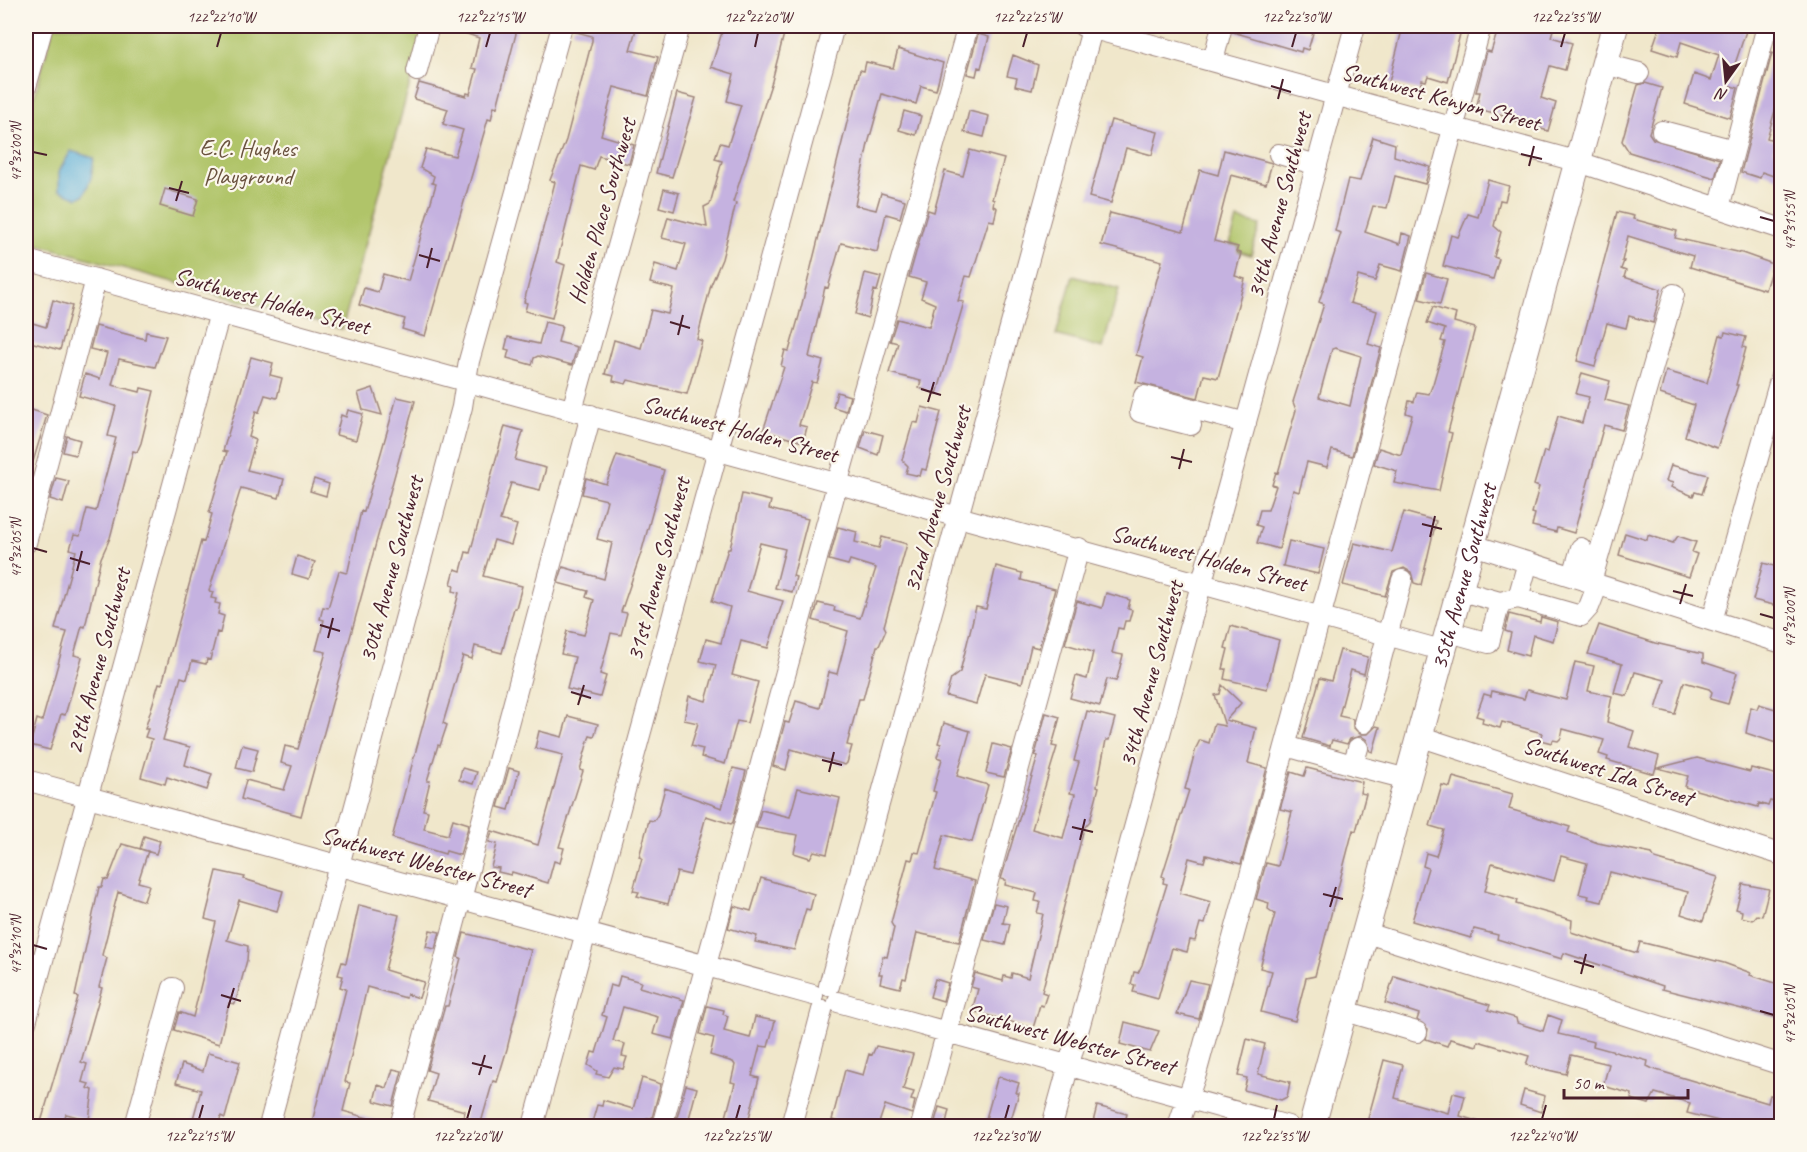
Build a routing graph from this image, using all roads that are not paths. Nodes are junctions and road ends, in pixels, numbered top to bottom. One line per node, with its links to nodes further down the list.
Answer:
1 (43, 26): 17 (street)
2 (429, 26): 15 (street)
3 (562, 26): 32 (street, 30th Avenue Southwest)
4 (680, 26): 33 (street, Holden Place Southwest)
5 (834, 26): 36 (street, 31st Avenue Southwest)
6 (968, 26): 37 (street)
7 (1090, 26): 13 (street, Southwest Kenyon Street); 38 (street, 32nd Avenue Southwest)
8 (1222, 26): 13 (street)
9 (1355, 26): 18 (street, 34th Avenue Southwest)
10 (1481, 26): 19 (street)
11 (1615, 26): 14 (main road, 35th Avenue Southwest)
12 (1767, 26): 21 (street)
13 (1213, 61): 18 (street, Southwest Kenyon Street)
14 (1605, 64): 16 (street); 23 (main road, 35th Avenue Southwest)
15 (417, 71)
16 (1639, 73)
17 (26, 87)
18 (1336, 95): 19 (street, Southwest Kenyon Street); 24 (street, 34th Avenue Southwest)
19 (1454, 128): 23 (street, Southwest Kenyon Street); 49 (street)
20 (1662, 131): 21 (street)
21 (1734, 150): 25 (street)
22 (1279, 154): 24 (street)
23 (1579, 162): 25 (street, Southwest Kenyon Street); 40 (main road, 35th Avenue Southwest)
24 (1317, 165): 34 (street, 34th Avenue Southwest)
25 (1719, 208): 26 (street, Southwest Kenyon Street)
26 (1782, 229)
27 (26, 260): 28 (street, Southwest Holden Street)
28 (96, 279): 30 (street, Southwest Holden Street); 39 (street)
29 (1674, 294): 45 (street)
30 (220, 314): 32 (street, Southwest Holden Street); 59 (street, 29th Avenue Southwest)
31 (1782, 373): 50 (street)
32 (466, 381): 33 (street, Southwest Holden Street); 61 (street, 30th Avenue Southwest)
33 (582, 413): 36 (street, Southwest Holden Street); 62 (street, Holden Place Southwest)
34 (1246, 423): 35 (street); 46 (street, 34th Avenue Southwest)
35 (1191, 425)
36 (717, 450): 37 (street, Southwest Holden Street); 63 (street, 31st Avenue Southwest)
37 (838, 482): 38 (street, Southwest Holden Street); 65 (street)
38 (958, 515): 42 (street, Southwest Holden Street); 67 (street, 32nd Avenue Southwest)
39 (26, 543)
40 (1470, 544): 43 (street); 47 (main road, 35th Avenue Southwest)
41 (1581, 548): 45 (street)
42 (1079, 549): 46 (street, Southwest Holden Street); 70 (street)
43 (1528, 562): 45 (street); 48 (street)
44 (1402, 580): 51 (street)
45 (1587, 581): 48 (street); 50 (street)
46 (1202, 584): 49 (street, Southwest Holden Street); 72 (street, 34th Avenue Southwest)
47 (1458, 590): 48 (street); 52 (main road, 35th Avenue Southwest)
48 (1509, 600): 52 (street, Southwest Holden Street)
49 (1322, 616): 51 (street, Southwest Holden Street); 56 (street)
50 (1712, 621): 53 (street)
51 (1388, 635): 52 (street, Southwest Holden Street); 54 (street)
52 (1444, 640): 55 (main road, 35th Avenue Southwest)
53 (1782, 643)
54 (1364, 723)
55 (1419, 736): 57 (main road, 35th Avenue Southwest); 60 (street, Southwest Ida Street)
56 (1286, 746): 57 (street); 74 (street)
57 (1407, 779): 64 (main road, 35th Avenue Southwest)
58 (26, 780): 59 (street, Southwest Webster Street)
59 (87, 797): 61 (street, Southwest Webster Street); 69 (street, 29th Avenue Southwest)
60 (1782, 855)
61 (338, 865): 62 (street, Southwest Webster Street); 76 (street, 30th Avenue Southwest)
62 (460, 898): 63 (street, Southwest Webster Street); 77 (street, Holden Place Southwest)
63 (585, 932): 65 (street, Southwest Webster Street); 78 (street, 31st Avenue Southwest)
64 (1367, 933): 68 (main road, 35th Avenue Southwest); 73 (street)
65 (704, 965): 67 (street, Southwest Webster Street); 79 (street)
66 (173, 987): 75 (street)
67 (826, 998): 70 (street, Southwest Webster Street); 80 (street, 32nd Avenue Southwest)
68 (1345, 1011): 71 (street); 85 (main road, 35th Avenue Southwest)
69 (26, 1022)
70 (947, 1032): 72 (street, Southwest Webster Street); 81 (street)
71 (1417, 1032)
72 (1068, 1065): 74 (street, Southwest Webster Street); 82 (street, 34th Avenue Southwest)
73 (1782, 1065)
74 (1186, 1098): 83 (street); 84 (street, Southwest Webster Street)
75 (135, 1126)
76 (268, 1126)
77 (400, 1126)
78 (533, 1126)
79 (662, 1126)
80 (791, 1126)
81 (921, 1126)
82 (1052, 1126)
83 (1178, 1126)
84 (1288, 1126)
85 (1312, 1126)

